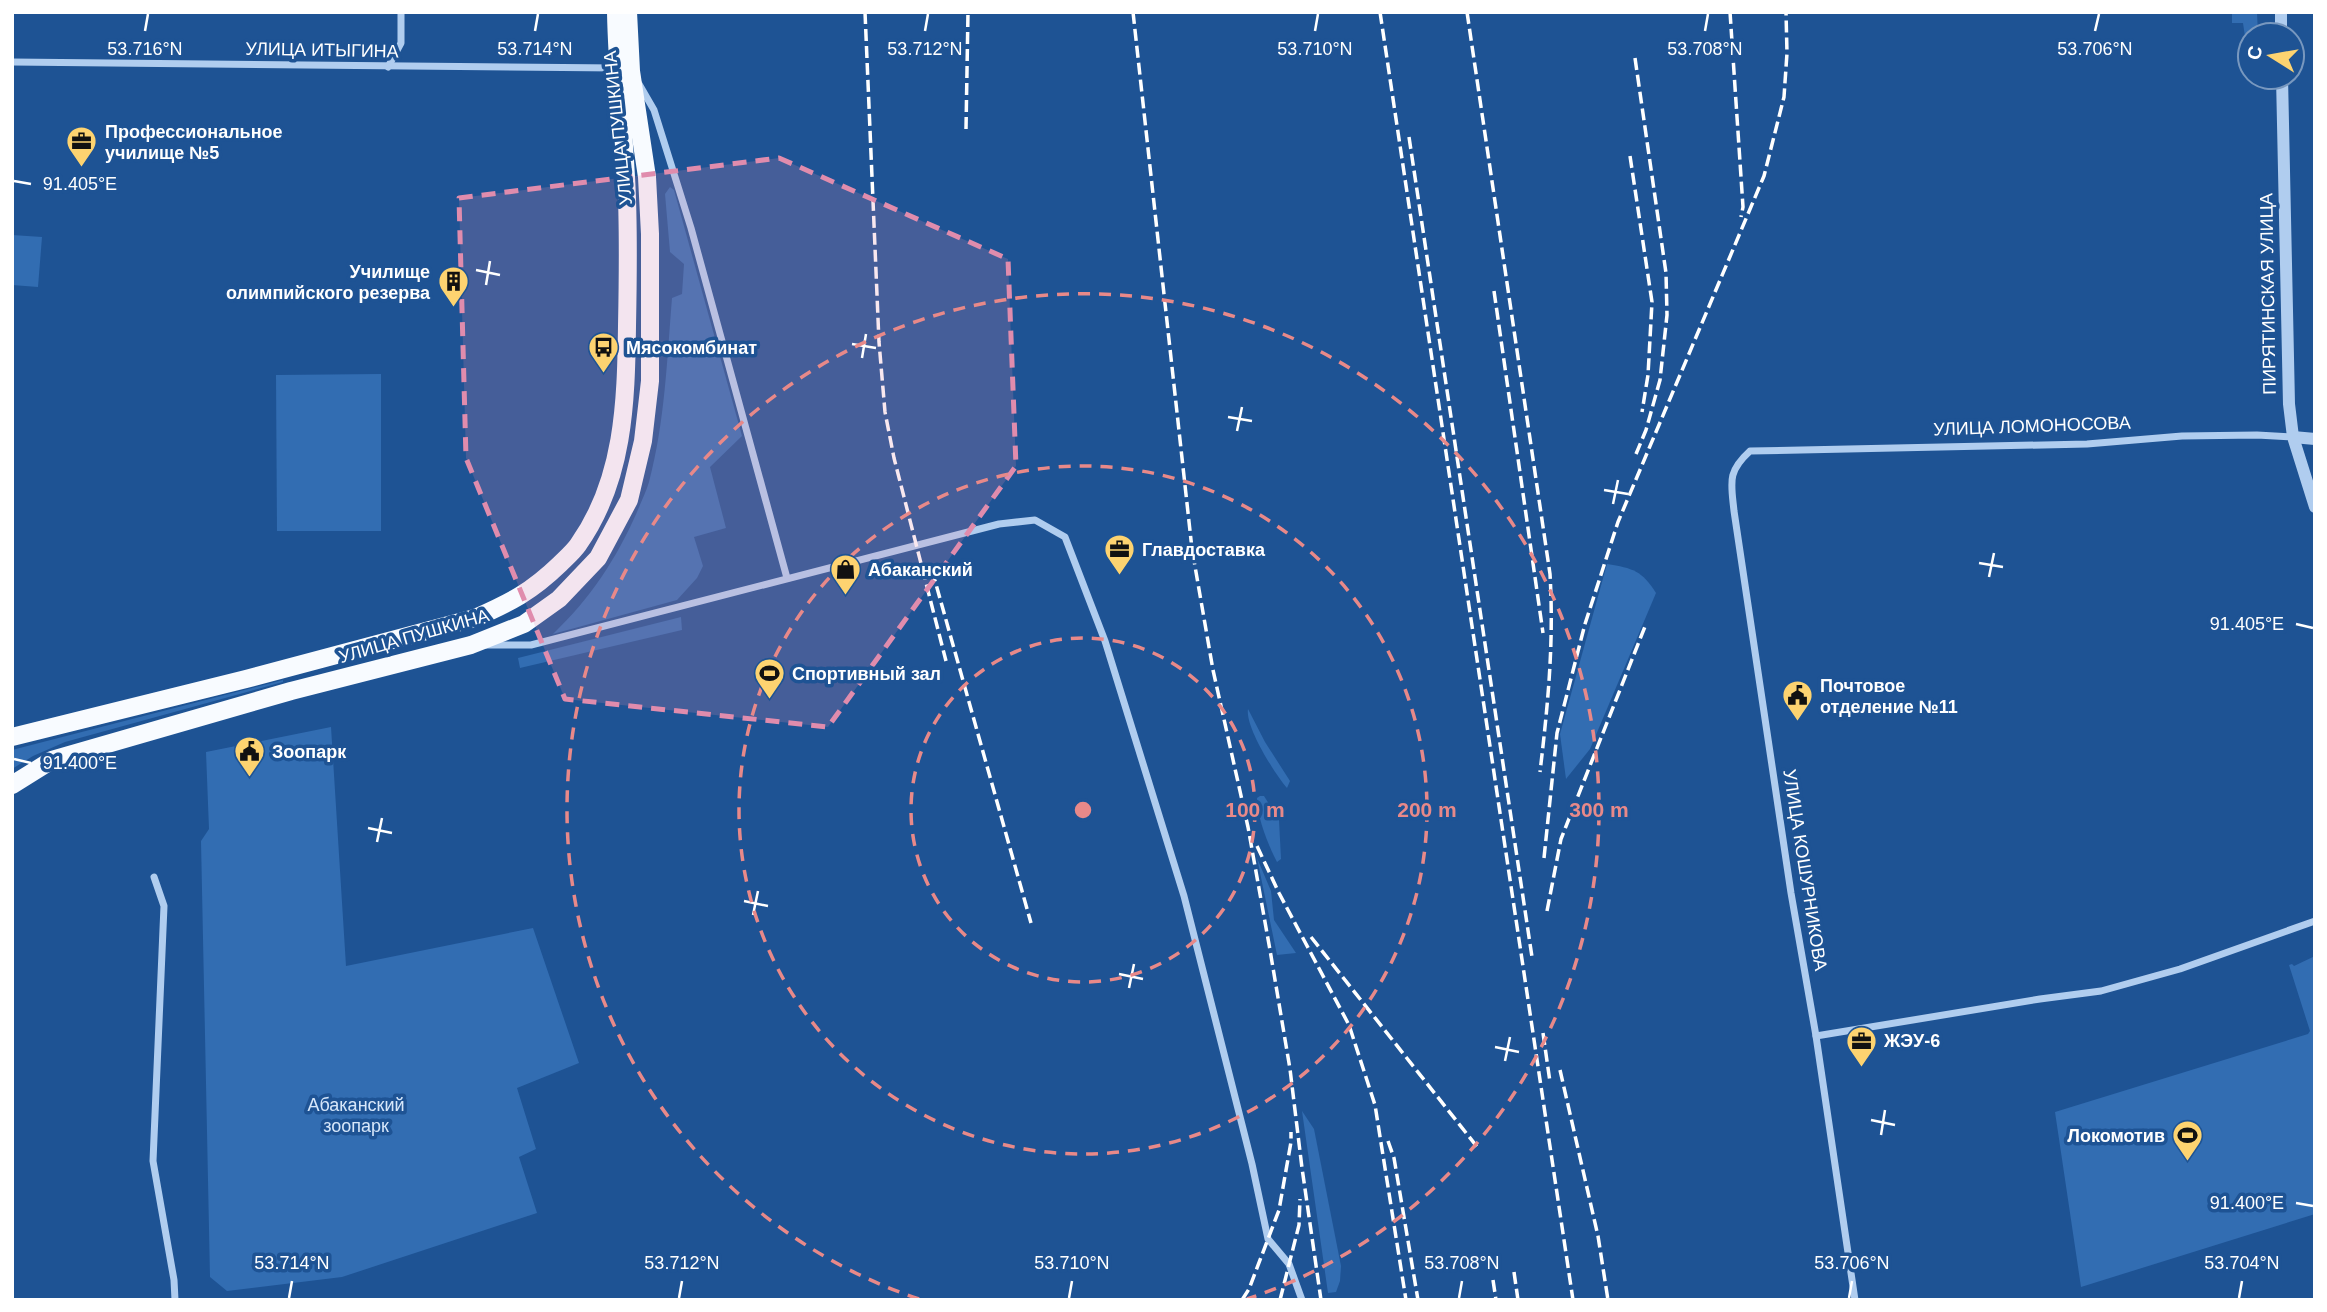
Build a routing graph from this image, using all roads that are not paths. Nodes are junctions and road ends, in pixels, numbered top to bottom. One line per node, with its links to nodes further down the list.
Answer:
1 (401, 12): 5 (street)
2 (616, 12): 6 (main road, УЛИЦА ПУШКИНА)
3 (628, 12): 6 (main road, УЛИЦА ПУШКИНА)
4 (12, 62): 5 (street, УЛИЦА ИТЫГИНА)
5 (387, 66): 6 (street, УЛИЦА ИТЫГИНА)
6 (624, 70): 12 (street); 13 (main road, УЛИЦА ПУШКИНА); 14 (main road, УЛИЦА ПУШКИНА)
7 (2282, 91): 8 (street, ПИРЯТИНСКАЯ УЛИЦА)
8 (2293, 438): 9 (street, УЛИЦА ЛОМОНОСОВА); 10 (street, УЛИЦА ЛОМОНОСОВА); 11 (street, ПИРЯТИНСКАЯ УЛИЦА)
9 (2315, 439)
10 (1750, 451): 18 (street, УЛИЦА КОШУРНИКОВА)
11 (2315, 507)
12 (787, 578): 13 (street); 20 (street)
13 (471, 645): 15 (main road, УЛИЦА ПУШКИНА)
14 (12, 737)
15 (12, 785)
16 (153, 877): 19 (street)
17 (2315, 921): 18 (street)
18 (1816, 1036): 21 (street, УЛИЦА КОШУРНИКОВА)
19 (175, 1300)
20 (1302, 1300)
21 (1855, 1300)

